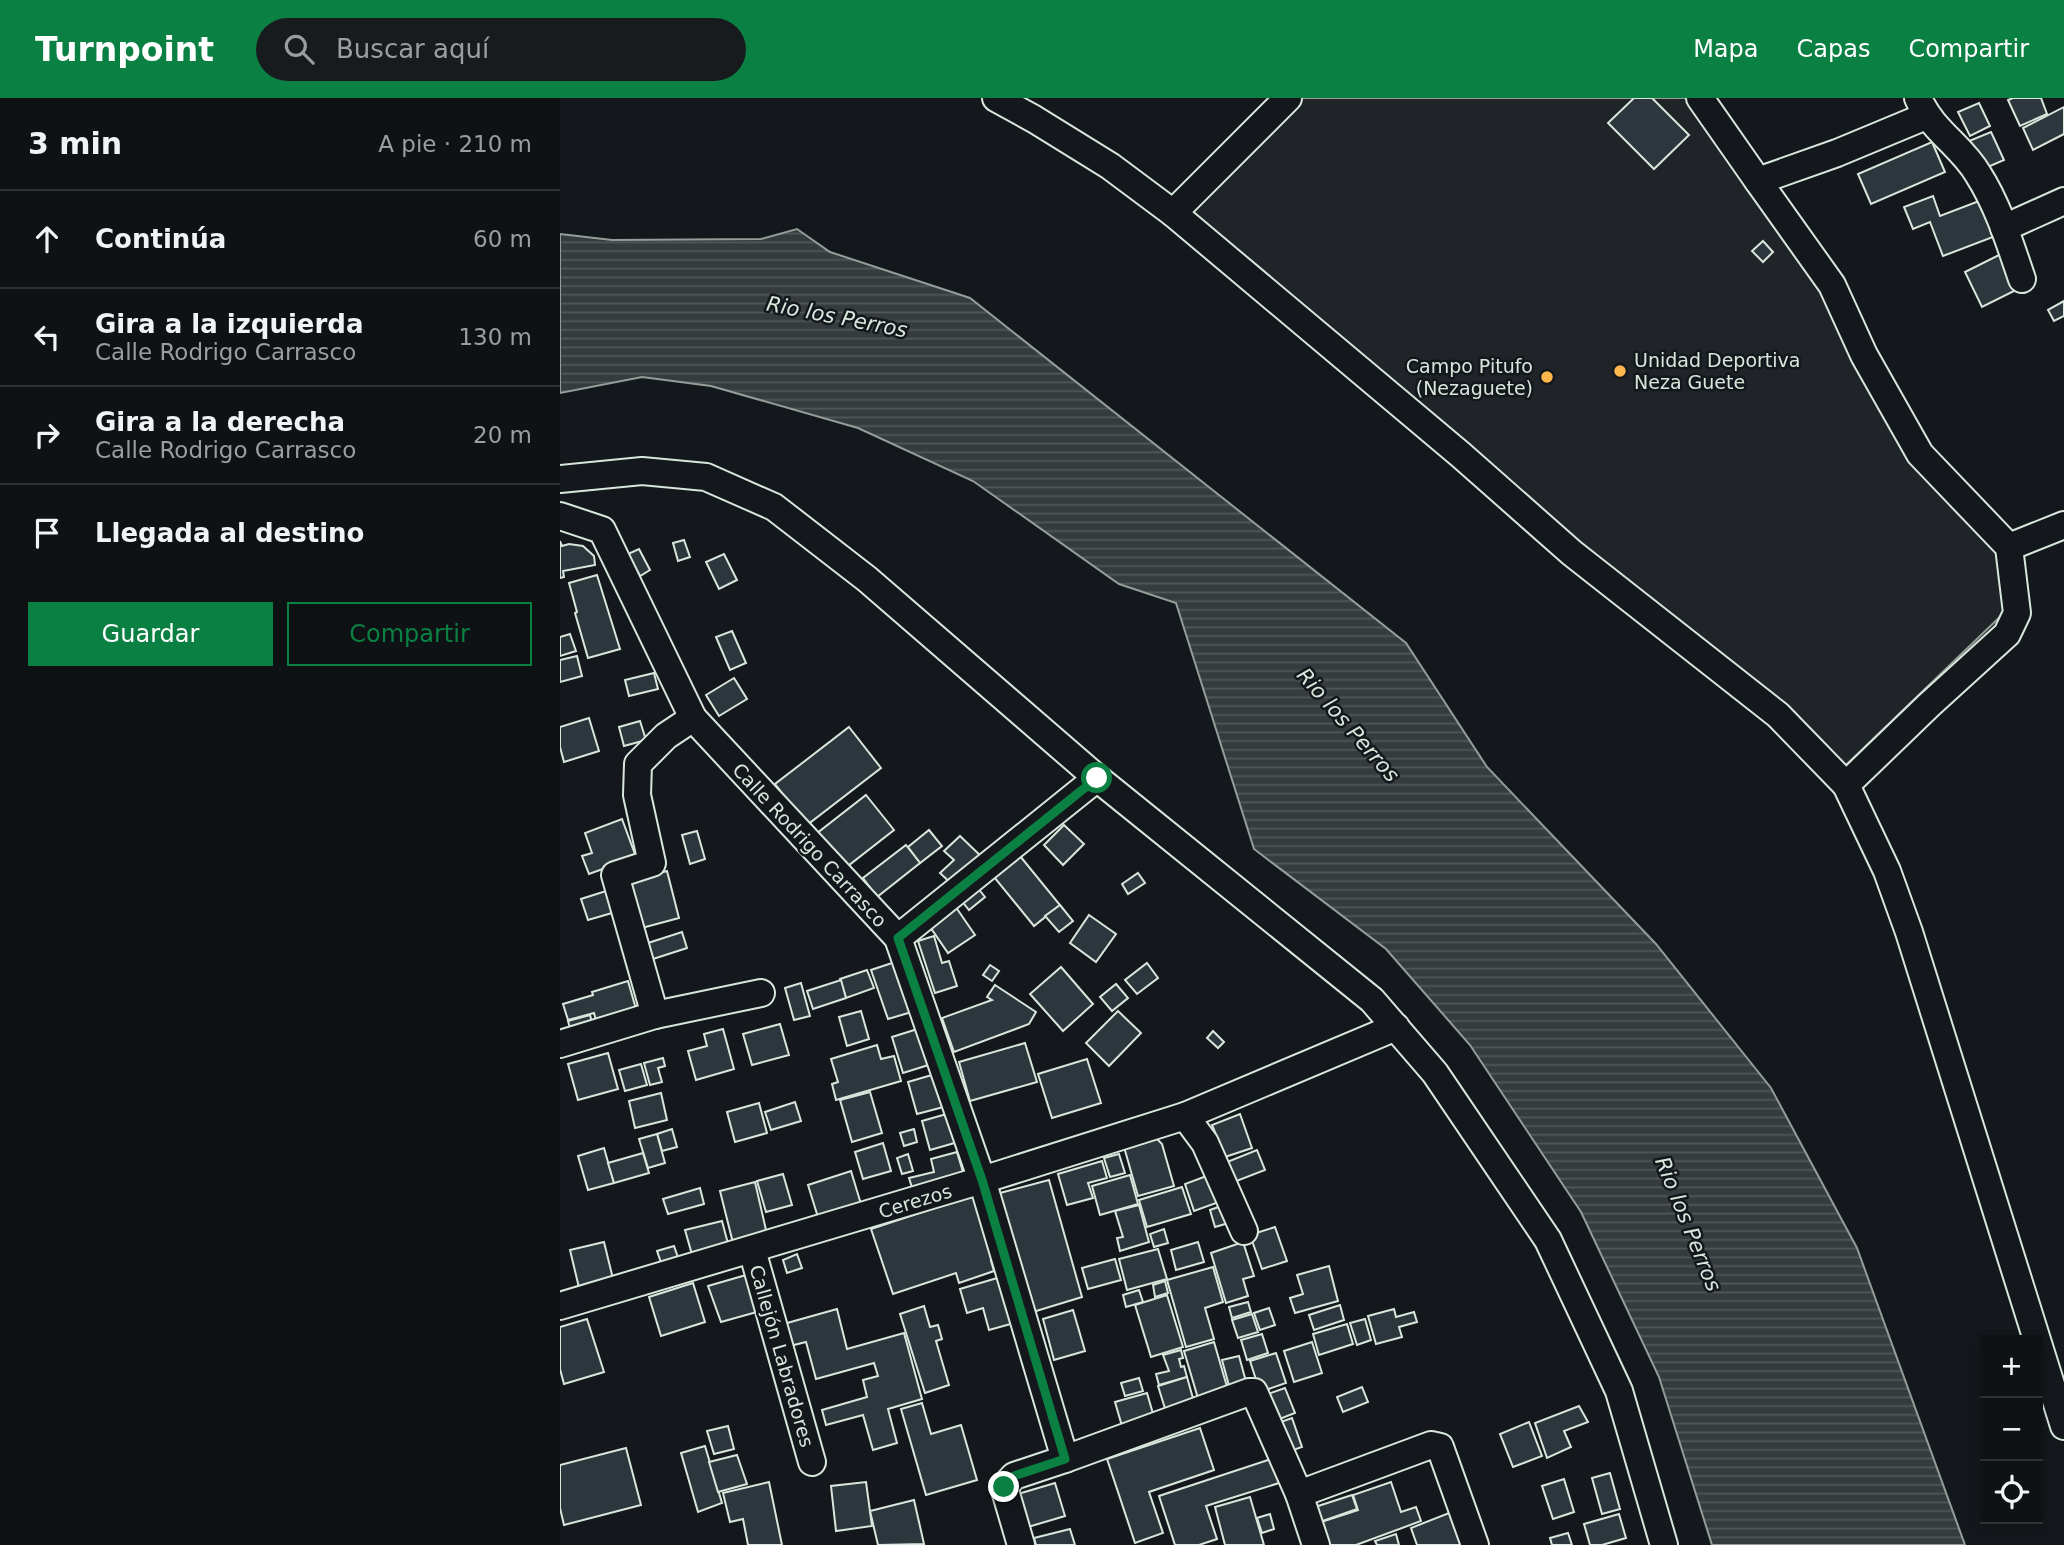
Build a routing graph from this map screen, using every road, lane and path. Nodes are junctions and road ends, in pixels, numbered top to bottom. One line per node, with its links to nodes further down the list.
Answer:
1 (996, 98): 7 (street)
2 (1288, 98): 7 (street)
3 (1700, 98): 5 (street)
4 (1922, 107): 5 (street); 8 (street)
5 (1758, 181): 13 (street)
6 (2064, 201): 8 (street)
7 (1173, 214): 16 (street)
8 (2004, 228): 9 (street)
9 (2022, 279)
10 (560, 479): 15 (street)
11 (560, 516): 14 (street, Calle Rodrigo Carrasco)
12 (2064, 525): 13 (street)
13 (2009, 547): 16 (street)
14 (693, 718): 17 (street, Calle Rodrigo Carrasco); 19 (street)
15 (1097, 778): 17 (street); 20 (street)
16 (1846, 785): 27 (street)
17 (898, 938): 23 (street, Calle Rodrigo Carrasco)
18 (761, 993): 19 (street)
19 (655, 1015): 21 (street)
20 (1396, 1027): 22 (street, Cerezos); 34 (street)
21 (560, 1044)
22 (1185, 1116): 23 (street, Cerezos); 24 (street)
23 (982, 1180): 25 (street, Cerezos); 28 (street, Calle Rodrigo Carrasco)
24 (1244, 1231)
25 (752, 1250): 26 (street, Cerezos); 29 (street, Callejón Labradores)
26 (560, 1306)
27 (2064, 1426)
28 (1065, 1459): 30 (street); 31 (street)
29 (811, 1462)
30 (1299, 1494): 32 (street); 33 (street)
31 (1021, 1545)
32 (1317, 1545)
33 (1475, 1545)
34 (1664, 1545)

